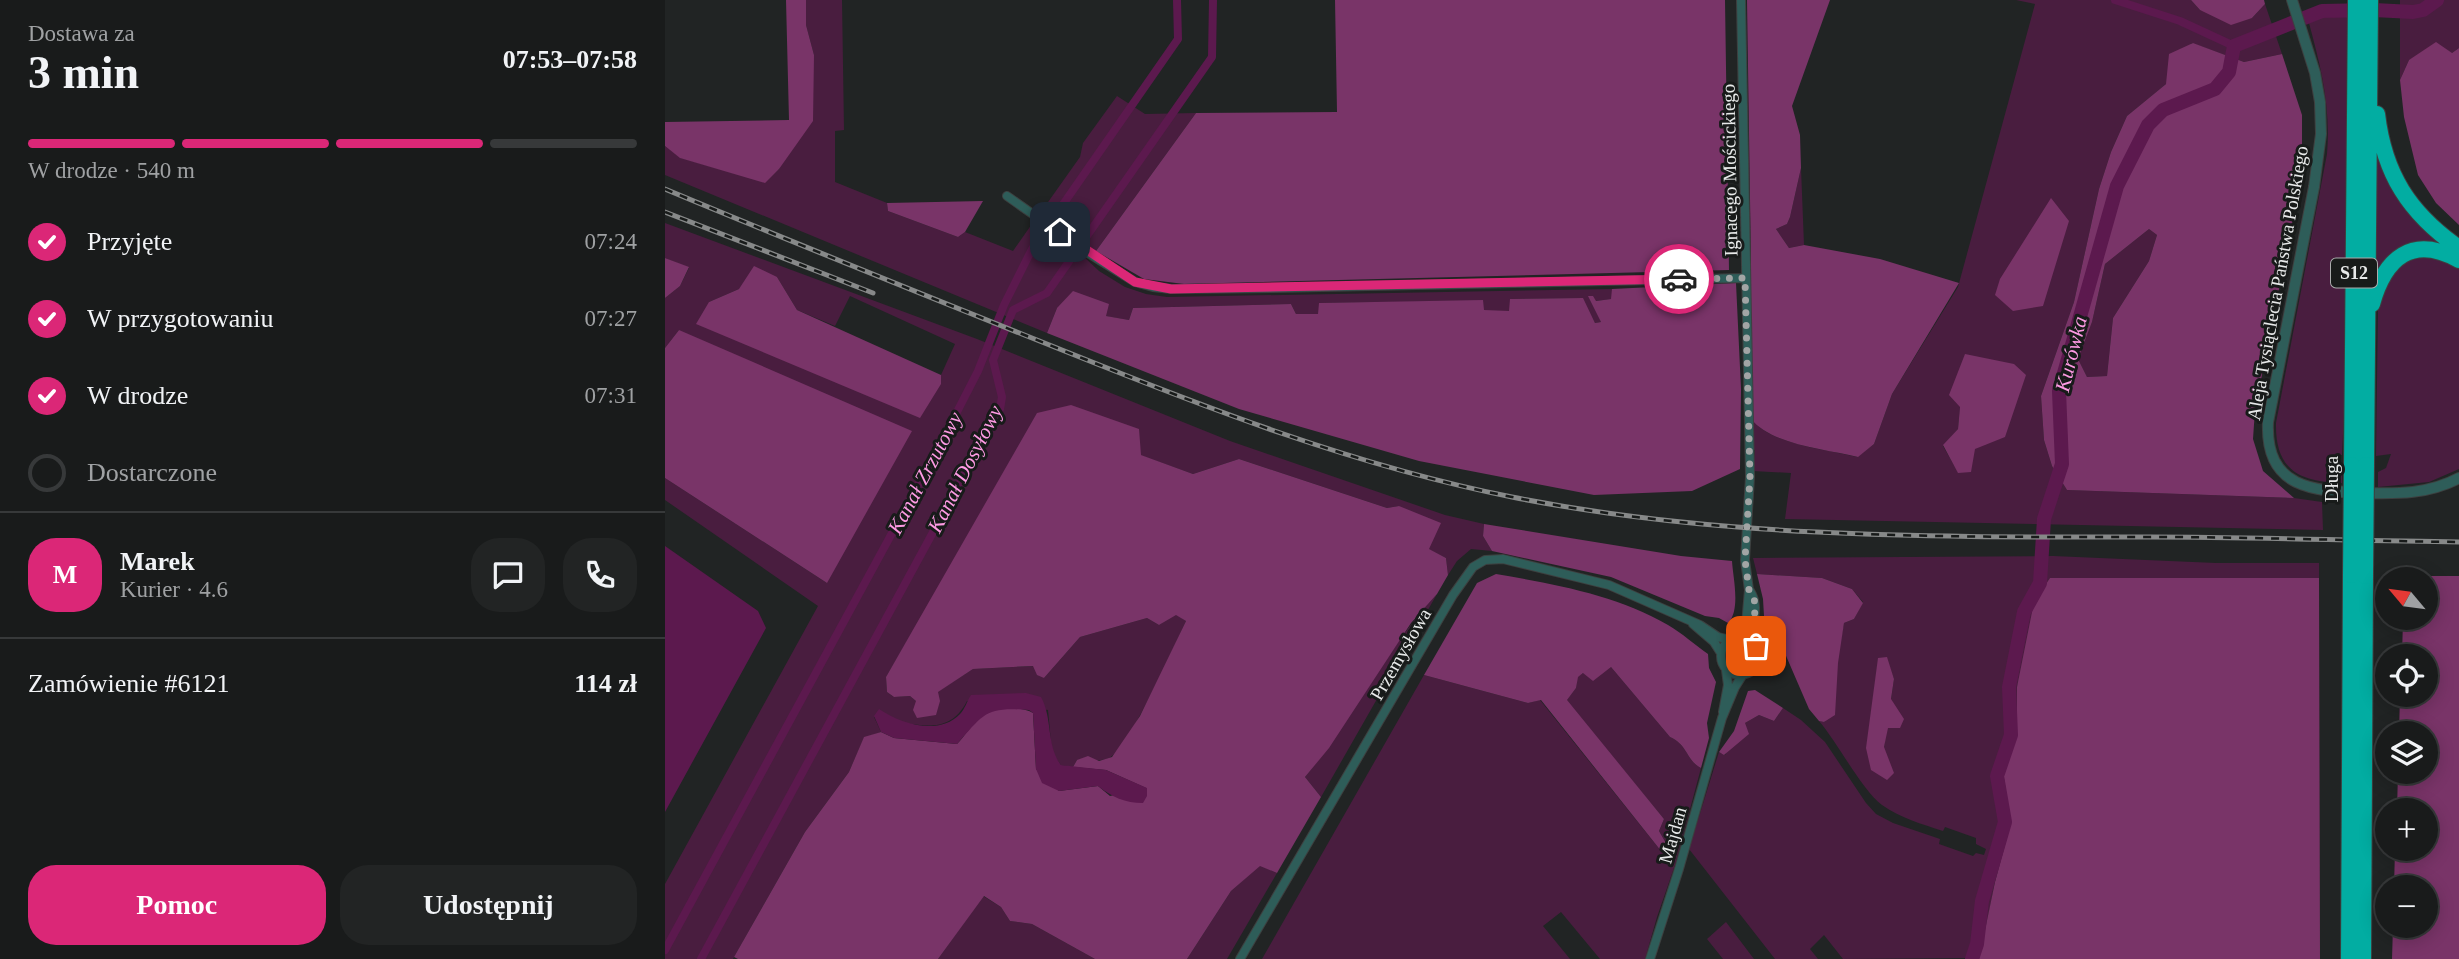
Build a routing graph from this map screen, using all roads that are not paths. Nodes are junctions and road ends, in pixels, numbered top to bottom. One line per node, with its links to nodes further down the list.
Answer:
1 (1741, 0): 10 (street, Ignacego Mościckiego)
2 (2355, 0): 5 (highway, Długa / S12)
3 (2370, 0): 5 (highway, S12)
4 (2293, 3): 13 (street, Aleja Tysiąclecia Państwa Polskiego)
5 (2362, 24): 6 (highway, S12); 12 (highway, Długa / S12)
6 (2369, 70): 8 (highway); 11 (highway, S12)
7 (1007, 197): 10 (street)
8 (2459, 248)
9 (2459, 260): 11 (highway)
10 (1745, 278): 14 (street, Ignacego Mościckiego)
11 (2367, 324): 12 (highway, Długa / S12)
12 (2359, 465): 22 (highway, Długa / S12, bridge)
13 (2459, 478)
14 (1749, 590): 16 (street, Ignacego Mościckiego); 17 (street, Ignacego Mościckiego)
15 (1691, 622): 16 (street, Przemysłowa); 18 (street, Przemysłowa); 23 (street, Przemysłowa)
16 (1735, 638): 17 (street); 18 (street)
17 (1753, 642): 20 (street)
18 (1721, 653): 19 (street)
19 (1726, 670): 20 (street); 21 (street, Majdan)
20 (1742, 676): 21 (street, Majdan)
21 (1722, 718): 24 (street, Majdan)
22 (2356, 894): 25 (highway, Długa / S12); 26 (highway, Długa / S12)
23 (1240, 959)
24 (1650, 959)
25 (2349, 959)
26 (2363, 959)

